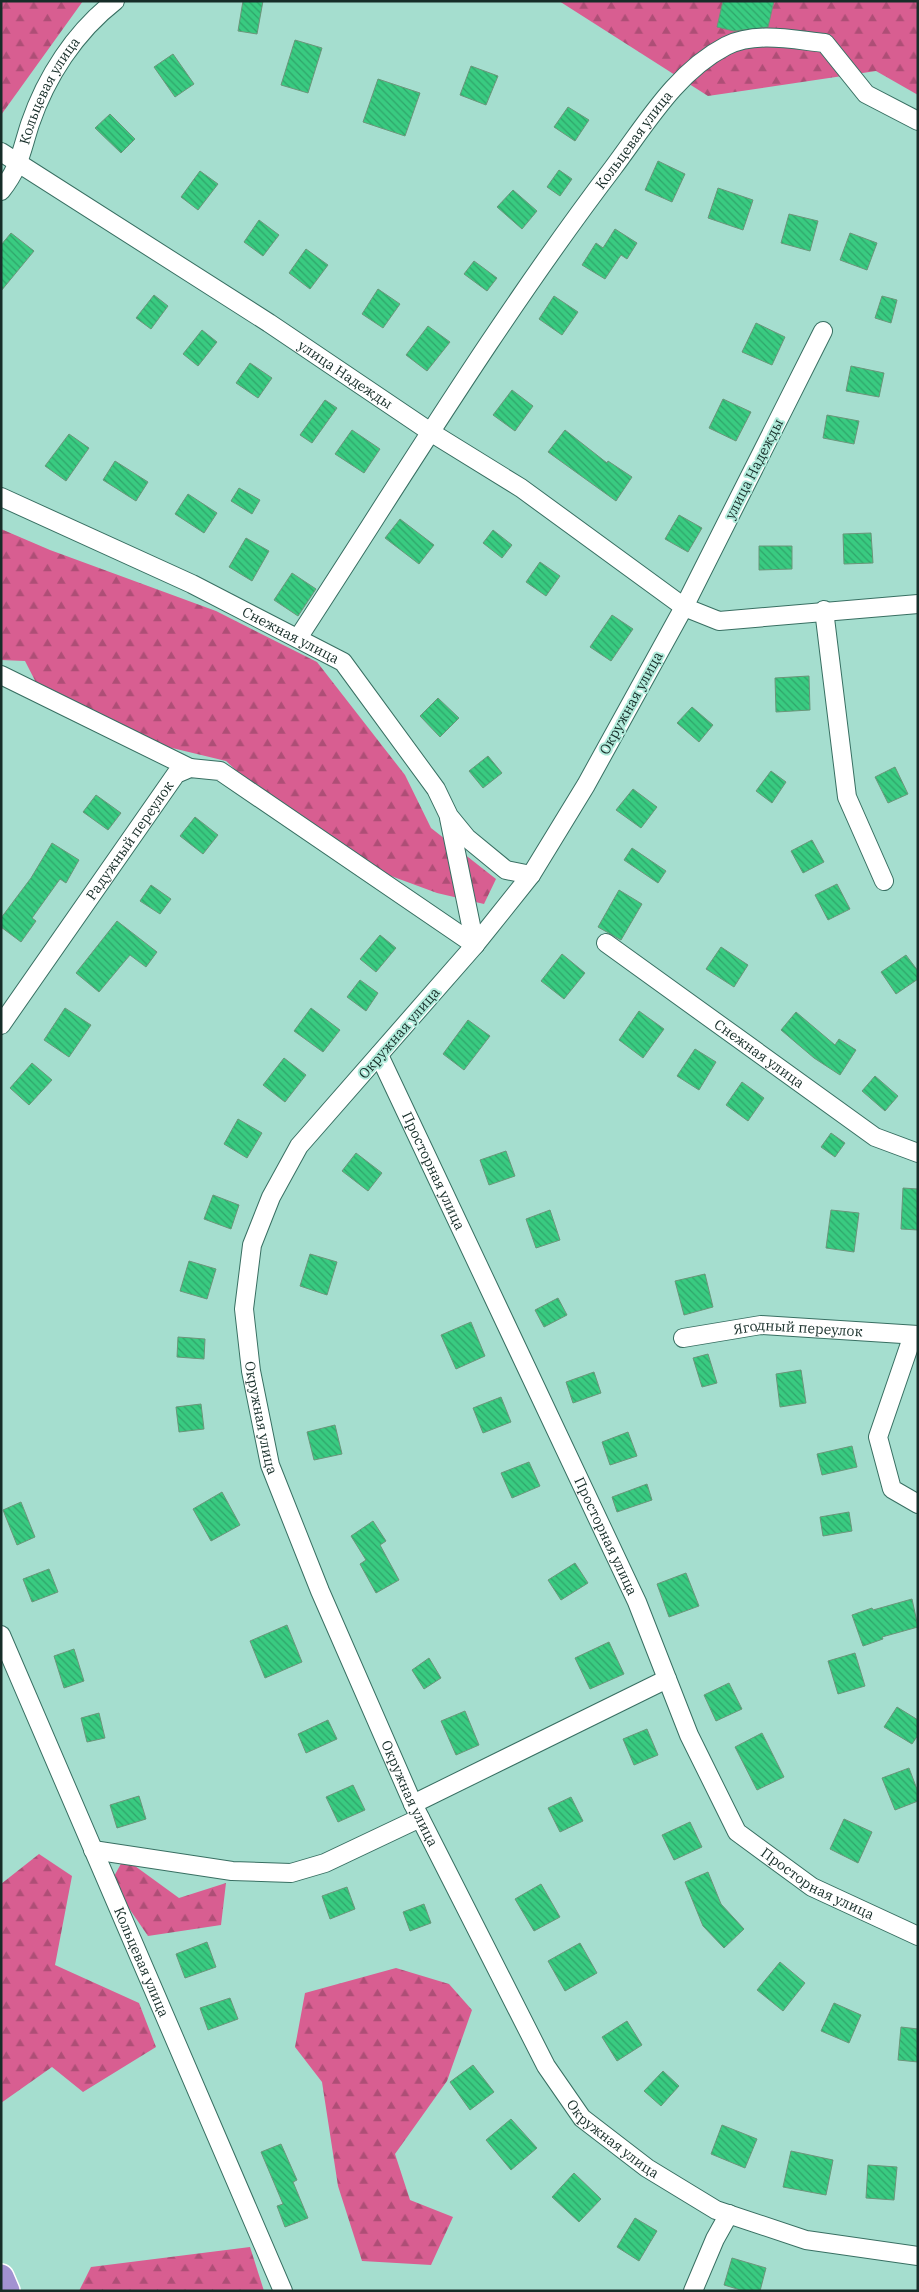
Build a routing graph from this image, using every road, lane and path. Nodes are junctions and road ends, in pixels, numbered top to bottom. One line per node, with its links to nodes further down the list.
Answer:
1 (115, 1): 4 (street, Кольцевая улица)
2 (918, 121): 7 (street, Кольцевая улица)
3 (1, 152): 4 (street, улица Надежды)
4 (20, 163): 5 (street, Кольцевая улица); 7 (street, улица Надежды)
5 (1, 191)
6 (823, 331): 10 (street, улица Надежды)
7 (432, 432): 10 (street, улица Надежды); 12 (street, Кольцевая улица)
8 (1, 497): 12 (street, Снежная улица)
9 (918, 604): 11 (street, улица Надежды)
10 (684, 607): 11 (street, улица Надежды); 16 (street, Окружная улица)
11 (824, 610): 17 (street)
12 (298, 638): 15 (street, Снежная улица)
13 (1, 675): 14 (street)
14 (190, 768): 19 (street); 20 (street, Радужный переулок)
15 (448, 816): 16 (street, Снежная улица); 19 (street)
16 (531, 875): 19 (street, Окружная улица)
17 (884, 881)
18 (606, 943): 22 (street, Снежная улица)
19 (475, 945): 21 (street, Окружная улица)
20 (1, 1025)
21 (380, 1055): 27 (street, Просторная улица); 28 (street, Окружная улица)
22 (918, 1153)
23 (915, 1335): 24 (street, Ягодный переулок); 25 (street, Ягодный переулок)
24 (683, 1338)
25 (918, 1504)
26 (1, 1634): 29 (street, Кольцевая улица)
27 (667, 1679): 28 (street); 30 (street, Просторная улица)
28 (416, 1811): 29 (street); 31 (street, Окружная улица)
29 (93, 1850): 35 (street, Кольцевая улица)
30 (918, 1936)
31 (729, 2214): 32 (street, Окружная улица); 36 (street)
32 (918, 2256)
33 (1, 2277): 34 (highway)
34 (7, 2291)
35 (283, 2291)
36 (693, 2291)

